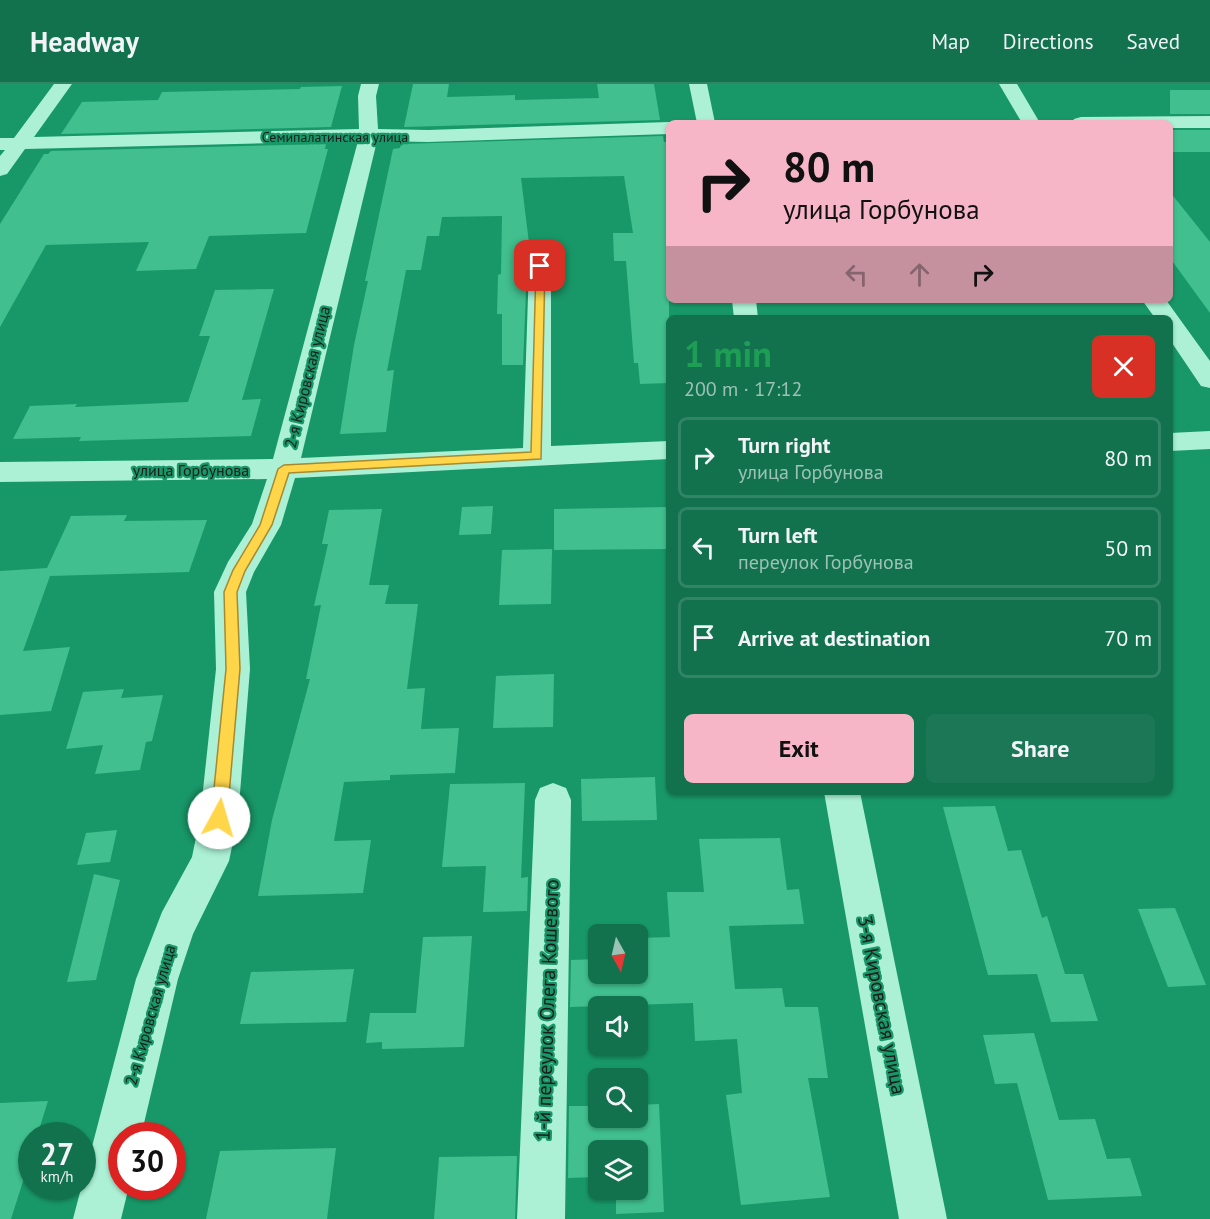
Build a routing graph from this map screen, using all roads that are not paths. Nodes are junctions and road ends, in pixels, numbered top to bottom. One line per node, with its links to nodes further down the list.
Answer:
1 (63, 84): 11 (street)
2 (370, 84): 10 (street, 2-я Кировская улица)
3 (698, 84): 5 (street)
4 (1008, 84): 6 (street)
5 (705, 120)
6 (1029, 120)
7 (1173, 122): 8 (street)
8 (1210, 122)
9 (666, 128): 10 (street, Семипалатинская улица)
10 (369, 135): 11 (street, Семипалатинская улица); 20 (street, 2-я Кировская улица)
11 (9, 143): 12 (street)
12 (0, 170)
13 (540, 266): 19 (street)
14 (1173, 326): 15 (street)
15 (1210, 380)
16 (1210, 440): 17 (street)
17 (1173, 442)
18 (666, 450): 19 (street, улица Горбунова)
19 (537, 456): 20 (street, улица Горбунова)
20 (284, 469): 21 (street, улица Горбунова); 24 (street, 2-я Кировская улица)
21 (0, 472)
22 (843, 795): 26 (street, 3-я Кировская улица)
23 (553, 800): 25 (street, 1-й переулок Олега Кошевого)
24 (97, 1219)
25 (541, 1219)
26 (922, 1219)

